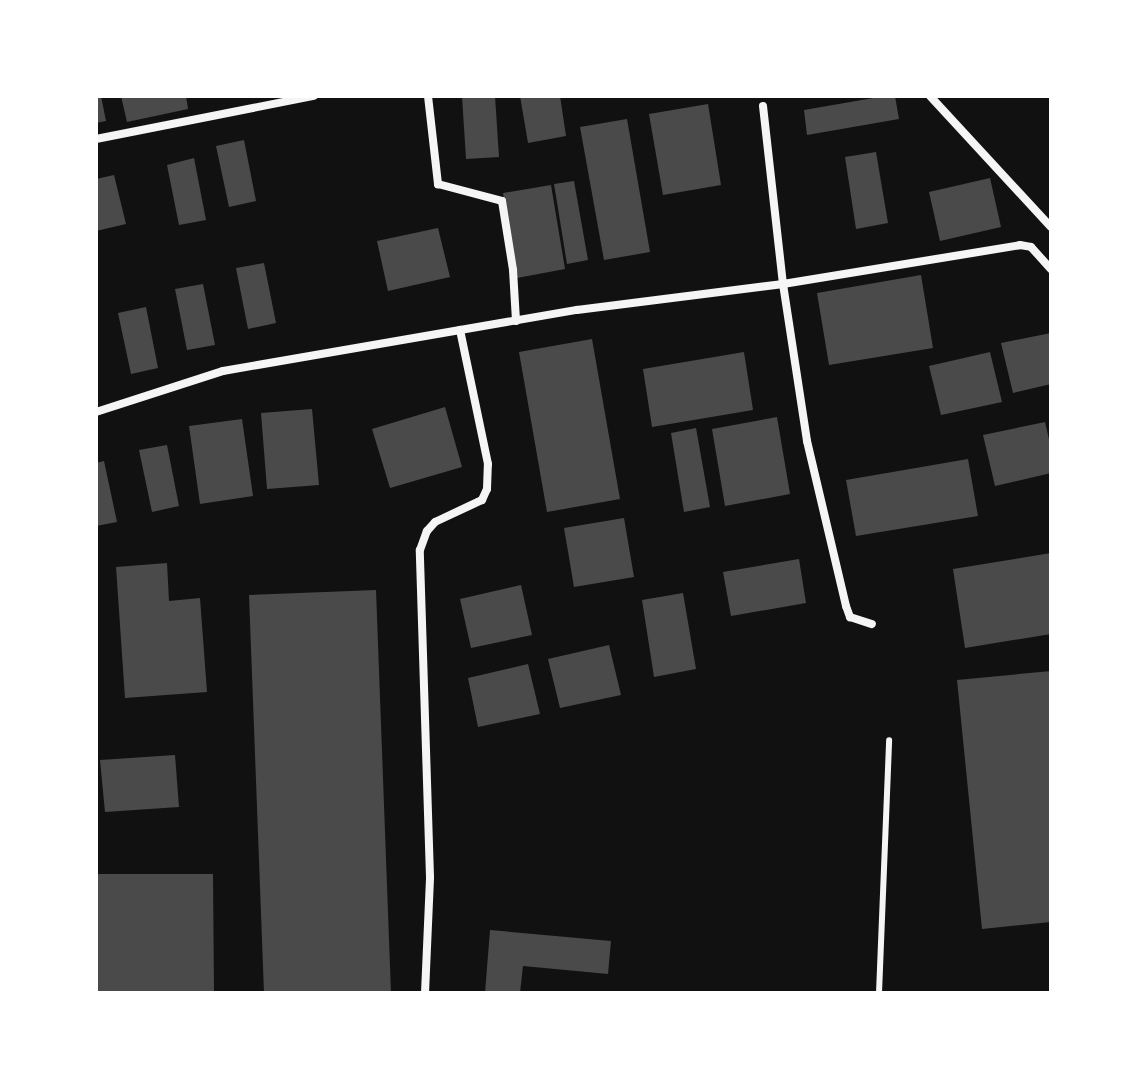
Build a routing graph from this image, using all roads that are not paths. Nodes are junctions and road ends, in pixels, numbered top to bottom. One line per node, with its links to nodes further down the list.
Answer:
1 (314, 96): 5 (street)
2 (428, 96): 9 (street)
3 (930, 96): 6 (street)
4 (763, 106): 8 (street)
5 (96, 139)
6 (1051, 227)
7 (1051, 269): 8 (street)
8 (783, 284): 9 (street); 12 (street)
9 (516, 321): 10 (street)
10 (460, 330): 11 (street); 14 (street)
11 (96, 412)
12 (872, 624)
13 (889, 740): 15 (lane)
14 (425, 993)
15 (879, 993)

